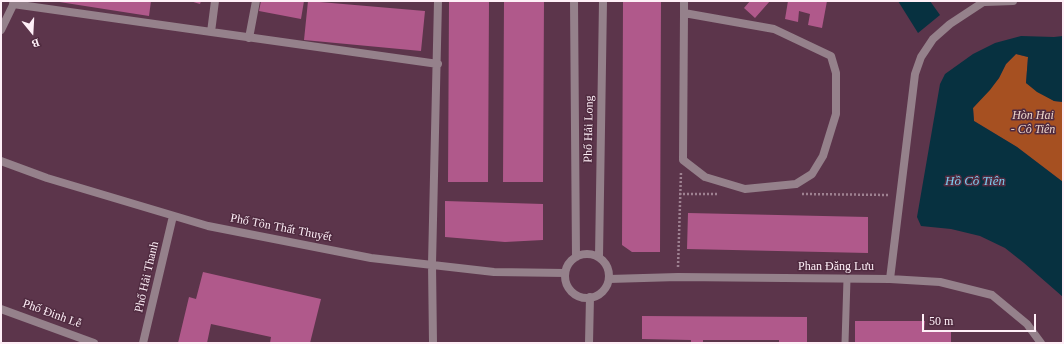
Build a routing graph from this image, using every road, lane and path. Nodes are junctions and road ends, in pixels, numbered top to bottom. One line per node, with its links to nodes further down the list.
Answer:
1 (216, 1): 12 (street)
2 (256, 1): 13 (street)
3 (438, 1): 14 (street)
4 (574, 1): 18 (street, Phố Hải Long)
5 (603, 1): 19 (street, Phố Hải Long)
6 (684, 1): 10 (street)
7 (985, 1): 8 (street); 25 (street)
8 (1012, 1)
9 (14, 3): 11 (street); 12 (street)
10 (684, 13): 15 (street); 15 (street)
11 (1, 30)
12 (211, 32): 13 (street)
13 (249, 38): 14 (street)
14 (438, 64): 20 (street)
15 (682, 160): 22 (path)
16 (1, 161): 17 (street, Phố Tôn Thất Thuyết)
17 (173, 216): 20 (street, Phố Tôn Thất Thuyết); 29 (street, Phố Hải Thanh)
18 (576, 257): 19 (street); 21 (street)
19 (599, 257): 23 (street)
20 (432, 264): 21 (street, Phố Tôn Thất Thuyết); 30 (street)
21 (565, 273): 26 (street)
22 (678, 277): 23 (street, Phan Đăng Lưu); 24 (street, Phan Đăng Lưu)
23 (609, 279): 26 (street)
24 (847, 279): 25 (street, Phan Đăng Lưu); 32 (lane)
25 (890, 279): 33 (street, Phan Đăng Lưu)
26 (590, 297): 31 (street)
27 (1, 308): 28 (street, Phố Đinh Lễ)
28 (94, 343)
29 (143, 343)
30 (433, 343)
31 (589, 343)
32 (845, 343)
33 (1041, 343)

